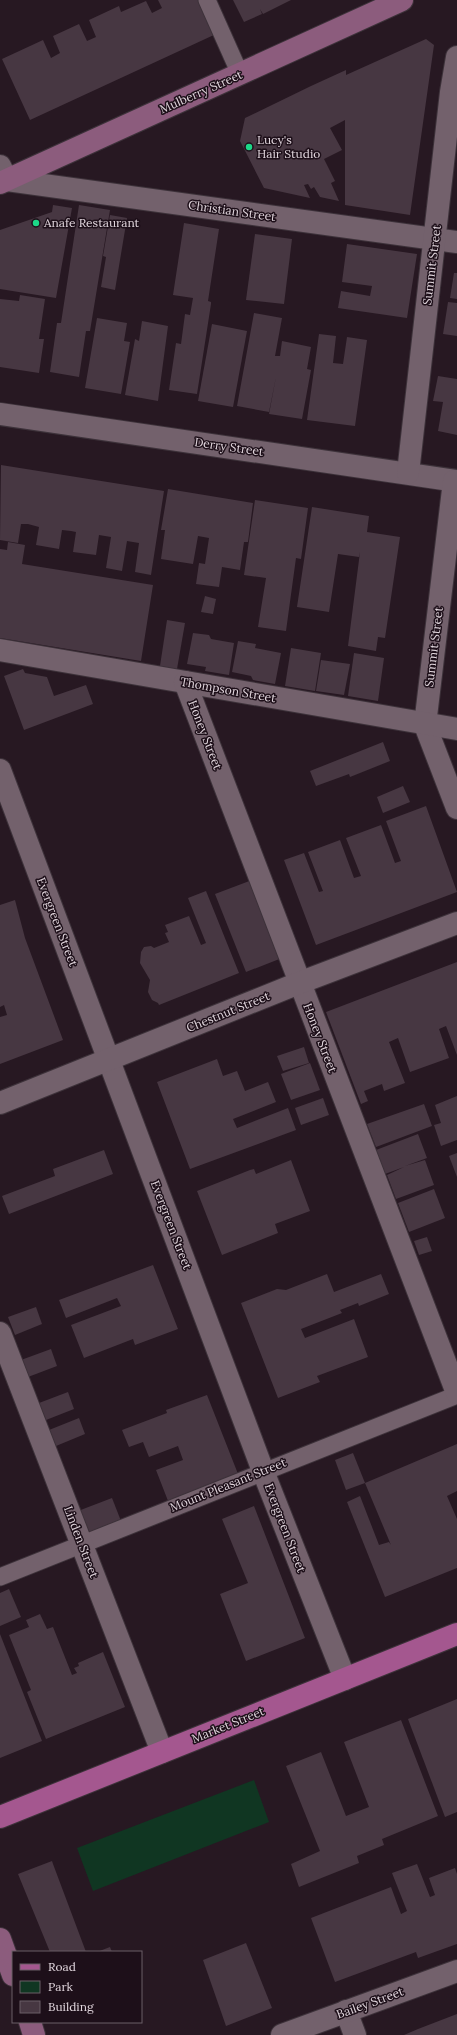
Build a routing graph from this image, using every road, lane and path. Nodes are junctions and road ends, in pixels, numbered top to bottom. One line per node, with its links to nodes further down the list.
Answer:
1 (207, 0): 4 (lane)
2 (402, 0): 4 (main road, Mulberry Street)
3 (457, 58): 6 (street, Summit Street)
4 (240, 74): 5 (main road, Mulberry Street)
5 (2, 176): 6 (street, Christian Street)
6 (435, 238): 7 (street, Christian Street); 9 (street, Summit Street)
7 (457, 242)
8 (0, 414): 9 (street, Derry Street)
9 (408, 473): 10 (street, Derry Street)
10 (456, 481): 13 (street, Summit Street)
11 (0, 650): 12 (street, Thompson Street)
12 (185, 682): 13 (street, Thompson Street); 18 (street, Honey Street)
13 (425, 724): 14 (street, Thompson Street); 16 (street, Summit Street)
14 (457, 729)
15 (0, 770): 19 (street, Evergreen Street)
16 (457, 808)
17 (457, 923): 18 (street, Chestnut Street)
18 (299, 983): 19 (street, Chestnut Street); 22 (street, Honey Street)
19 (109, 1060): 20 (street, Chestnut Street); 23 (street, Evergreen Street)
20 (0, 1103)
21 (0, 1333): 24 (street, Linden Street)
22 (457, 1394): 23 (lane, Mount Pleasant Street)
23 (263, 1471): 24 (lane, Mount Pleasant Street); 27 (street, Evergreen Street)
24 (81, 1543): 25 (lane, Mount Pleasant Street); 28 (street, Linden Street)
25 (0, 1577)
26 (457, 1634): 27 (main road, Market Street)
27 (345, 1679): 28 (main road, Market Street)
28 (162, 1752): 29 (main road, Market Street)
29 (0, 1817)
30 (0, 1939): 32 (main road)
31 (457, 1971): 33 (street, Bailey Street)
32 (12, 1972)
33 (346, 2011): 36 (street, Bailey Street); 37 (street)
34 (30, 2023): 35 (main road)
35 (34, 2035)
36 (282, 2035)
37 (355, 2035)

